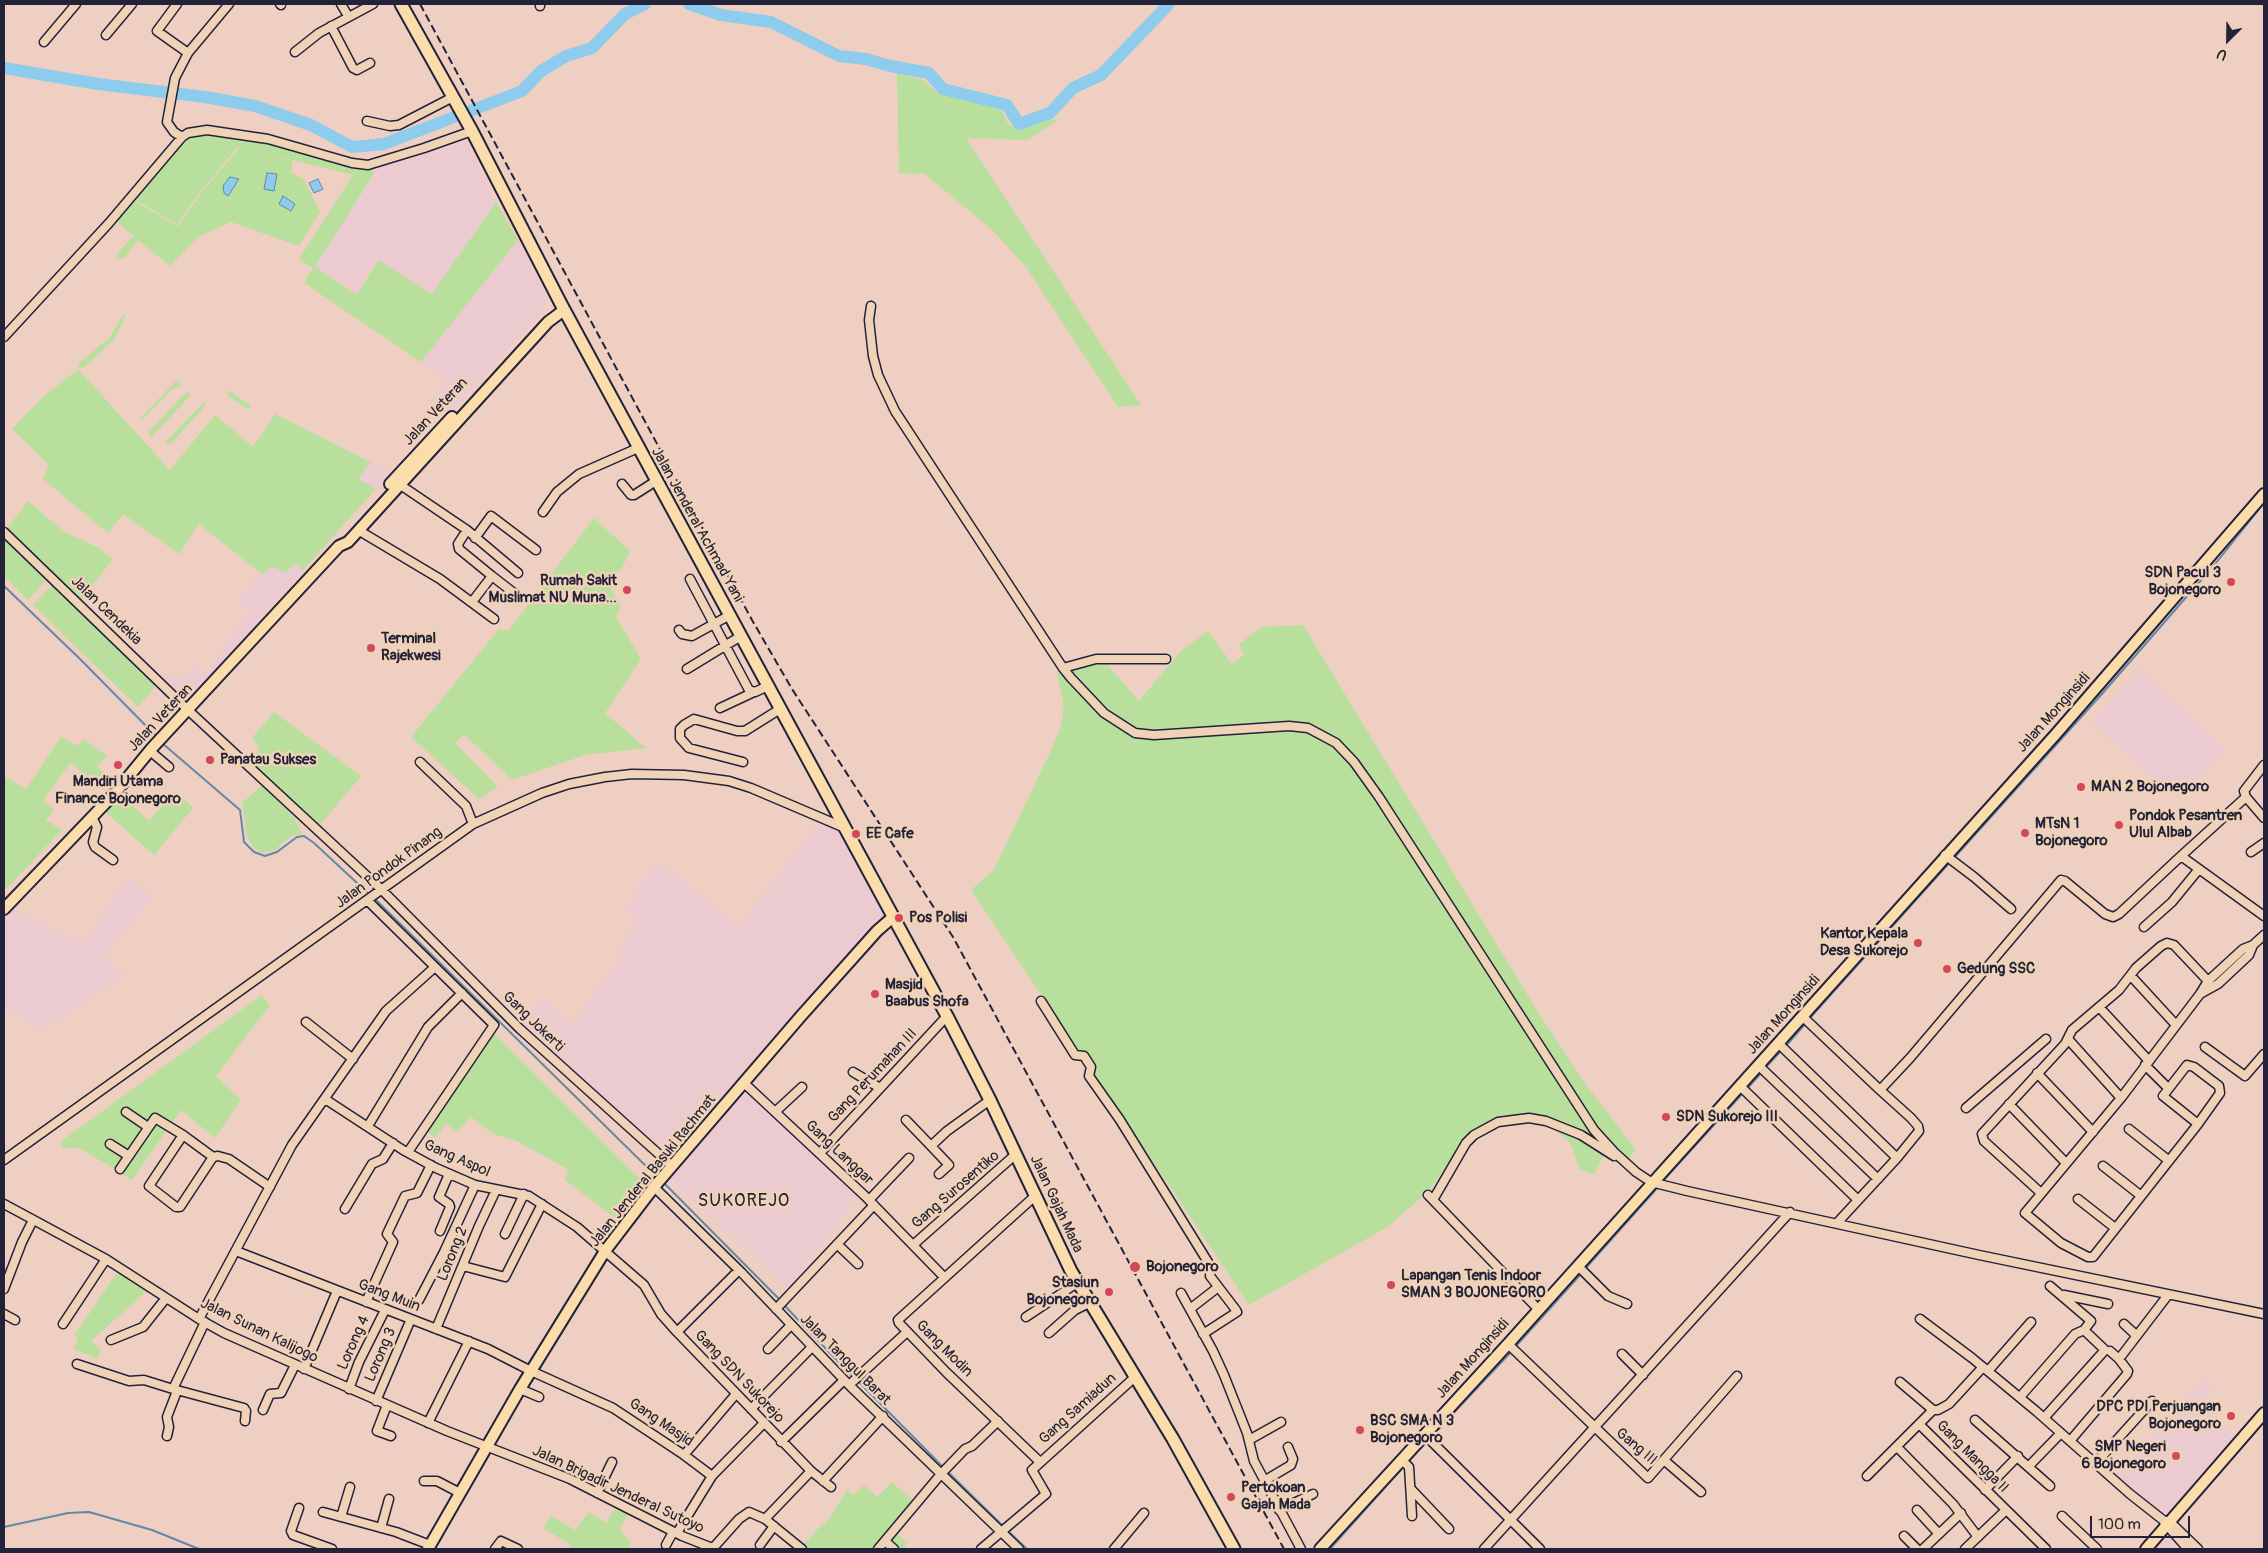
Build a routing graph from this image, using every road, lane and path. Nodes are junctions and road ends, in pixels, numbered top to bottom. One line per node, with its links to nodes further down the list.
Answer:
1 (76, 4): 11 (street)
2 (132, 4): 10 (street)
3 (177, 4): 13 (street)
4 (229, 4): 13 (street)
5 (341, 4): 8 (street)
6 (373, 4): 8 (street)
7 (401, 4): 15 (highway, Jalan Jenderal Achmad Yani)
8 (348, 16): 9 (street)
9 (331, 26): 12 (street); 14 (street)
10 (106, 35)
11 (44, 42)
12 (295, 52)
13 (188, 53): 18 (street)
14 (370, 62)
15 (455, 100): 16 (street); 17 (highway, Jalan Jenderal Achmad Yani)
16 (367, 121)
17 (470, 128): 18 (street); 20 (highway, Jalan Jenderal Achmad Yani)
18 (182, 137): 21 (street)
19 (871, 306): 46 (street)
20 (562, 307): 22 (highway, Jalan Jenderal Achmad Yani); 24 (main road, Jalan Veteran); 32 (main road, Jalan Veteran)
21 (4, 337)
22 (638, 448): 23 (highway, Jalan Jenderal Achmad Yani); 27 (street)
23 (656, 481): 25 (street); 39 (highway, Jalan Jenderal Achmad Yani)
24 (399, 484): 28 (main road, Jalan Veteran); 29 (street)
25 (622, 484)
26 (2264, 494): 67 (main road, Jalan Monginsidi)
27 (543, 512)
28 (358, 530): 32 (main road, Jalan Veteran); 38 (street)
29 (467, 530): 31 (street); 35 (street)
30 (4, 532): 52 (street, Jalan Cendekia)
31 (475, 538): 33 (street); 34 (street)
32 (339, 546): 52 (main road, Jalan Veteran)
33 (536, 550)
34 (518, 573)
35 (492, 576): 37 (street); 38 (street)
36 (690, 579): 41 (street)
37 (519, 597)
38 (472, 602): 40 (street)
39 (730, 616): 41 (street); 43 (highway, Jalan Jenderal Achmad Yani)
40 (494, 619)
41 (714, 624): 42 (street); 44 (street)
42 (679, 630)
43 (741, 636): 44 (street); 48 (highway, Jalan Jenderal Achmad Yani)
44 (725, 645): 47 (street); 49 (street)
45 (1166, 659): 46 (street)
46 (1062, 668): 139 (street)
47 (687, 669)
48 (768, 686): 49 (street); 51 (highway, Jalan Jenderal Achmad Yani)
49 (752, 692): 50 (street)
50 (720, 708)
51 (780, 709): 55 (street); 63 (highway, Jalan Jenderal Achmad Yani)
52 (188, 710): 53 (main road, Jalan Veteran); 70 (street, Jalan Cendekia)
53 (151, 749): 57 (street); 58 (main road, Jalan Veteran)
54 (420, 762): 62 (street)
55 (743, 762)
56 (2264, 765): 59 (street)
57 (169, 767)
58 (126, 777): 60 (main road, Jalan Veteran); 71 (main road, Jalan Veteran)
59 (2246, 797): 61 (street); 66 (street)
60 (92, 817): 68 (street); 73 (main road, Jalan Veteran)
61 (2264, 818)
62 (473, 824): 63 (street, Jalan Pondok Pinang); 70 (street, Jalan Pondok Pinang)
63 (845, 828): 75 (highway, Jalan Jenderal Achmad Yani)
64 (2264, 843): 65 (street)
65 (2251, 852)
66 (2181, 856): 69 (street); 107 (street)
67 (1949, 859): 74 (street); 89 (main road, Jalan Monginsidi)
68 (113, 860)
69 (2199, 869): 76 (street); 77 (street)
70 (379, 892): 72 (street, Jalan Pondok Pinang); 138 (street, Gang Jokerti)
71 (4, 899)
72 (367, 900): 80 (street); 132 (street, Jalan Pondok Pinang)
73 (4, 909)
74 (2012, 909)
75 (893, 916): 88 (highway, Jalan Gajah Mada); 102 (main road, Jalan Jenderal Basuki Rachmat)
76 (2264, 916)
77 (2144, 927)
78 (2264, 935): 79 (street)
79 (2253, 946): 82 (street); 83 (street)
80 (435, 967): 84 (street); 97 (street)
81 (2131, 976): 82 (street); 87 (street); 91 (street)
82 (2210, 979): 83 (street); 85 (street)
83 (2218, 984): 85 (street)
84 (462, 993): 117 (street); 125 (street)
85 (2200, 994): 91 (street)
86 (1041, 1001): 176 (street)
87 (2100, 1007): 93 (street); 98 (street)
88 (946, 1016): 104 (street, Gang Perumahan III); 110 (highway, Jalan Gajah Mada)
89 (1805, 1019): 94 (main road, Jalan Monginsidi); 107 (street)
90 (306, 1022): 97 (street)
91 (2176, 1025): 98 (street)
92 (2046, 1039): 112 (street)
93 (2068, 1039): 101 (street); 108 (street)
94 (1782, 1047): 99 (main road, Jalan Monginsidi); 131 (street)
95 (2205, 1047): 96 (street)
96 (2264, 1054)
97 (353, 1058): 109 (street)
98 (2147, 1063): 105 (street); 108 (street)
99 (1762, 1069): 106 (main road, Jalan Monginsidi); 142 (street)
100 (853, 1072): 104 (street)
101 (2037, 1073): 111 (street); 120 (street)
102 (744, 1084): 114 (street, Gang Langgar); 138 (main road, Jalan Jenderal Basuki Rachmat)
103 (802, 1087): 114 (street)
104 (880, 1088): 126 (street, Gang Perumahan III)
105 (2168, 1088): 116 (street); 116 (street)
106 (1743, 1089): 143 (main road, Jalan Monginsidi); 153 (street)
107 (1880, 1090): 131 (street)
108 (2121, 1098): 120 (street)
109 (325, 1099): 117 (street, Gang Aspol); 145 (street)
110 (990, 1100): 124 (street); 127 (highway, Jalan Gajah Mada)
111 (2009, 1104): 134 (street); 148 (street)
112 (1966, 1108)
113 (126, 1112): 118 (street)
114 (775, 1112): 126 (street, Gang Langgar)
115 (906, 1120): 124 (street)
116 (2198, 1124): 133 (street)
117 (368, 1126): 122 (street, Gang Aspol)
118 (148, 1127): 121 (street); 128 (street)
119 (2129, 1129): 133 (street)
120 (2092, 1132): 134 (street)
121 (183, 1135): 129 (street); 129 (street)
122 (393, 1143): 125 (street, Gang Aspol); 157 (street)
123 (110, 1144): 128 (street)
124 (931, 1146): 141 (street)
125 (408, 1152): 135 (street, Gang Aspol)
126 (820, 1153): 154 (street, Gang Langgar)
127 (1016, 1154): 151 (highway, Jalan Gajah Mada); 165 (street, Gang Surosentiko)
128 (128, 1156): 137 (street)
129 (214, 1156): 145 (street)
130 (909, 1158): 154 (street)
131 (1897, 1158): 142 (street)
132 (4, 1160)
133 (2168, 1160): 150 (street)
134 (2066, 1163): 148 (street)
135 (431, 1165): 140 (street, Gang Aspol); 185 (street)
136 (2103, 1166): 150 (street)
137 (120, 1168)
138 (669, 1170): 146 (main road, Jalan Jenderal Basuki Rachmat)
139 (1636, 1172): 143 (street); 191 (street)
140 (449, 1174): 144 (street, Gang Aspol); 162 (street)
141 (939, 1174)
142 (1878, 1179): 153 (street)
143 (1654, 1183): 158 (street); 171 (main road, Jalan Monginsidi)
144 (475, 1185): 147 (street, Gang Aspol); 183 (street)
145 (270, 1187): 166 (street)
146 (655, 1187): 167 (main road, Jalan Jenderal Basuki Rachmat); 172 (street, Jalan Tanggul Barat)
147 (496, 1190): 149 (street, Gang Aspol); 170 (street, Lorong 2)
148 (2041, 1193): 161 (street)
149 (524, 1194): 156 (street, Gang Aspol); 163 (street)
150 (2140, 1195): 161 (street)
151 (1035, 1196): 173 (street, Gang Modin); 174 (highway, Jalan Gajah Mada)
152 (2078, 1199): 161 (street)
153 (1858, 1200): 160 (street)
154 (871, 1202): 164 (street); 165 (street, Gang Langgar)
155 (4, 1204): 159 (street, Jalan Sunan Kalijogo)
156 (542, 1204): 167 (street, Gang Aspol); 170 (street)
157 (346, 1209)
158 (1790, 1212): 160 (street); 225 (street)
159 (33, 1220): 168 (street, Jalan Sunan Kalijogo); 177 (street)
160 (1838, 1223): 181 (street)
161 (2116, 1228)
162 (440, 1231)
163 (505, 1234)
164 (836, 1244): 169 (street); 189 (street)
165 (913, 1245): 173 (street, Gang Langgar)
166 (236, 1251): 178 (street, Gang Muin); 200 (street)
167 (605, 1251): 207 (street, Gang SDN Sukorejo); 224 (main road, Jalan Jenderal Basuki Rachmat)
168 (106, 1259): 182 (street, Jalan Sunan Kalijogo); 202 (street)
169 (858, 1264)
170 (462, 1266): 205 (street, Lorong 2)
171 (1581, 1269): 187 (street); 191 (main road, Jalan Monginsidi)
172 (739, 1270): 189 (street, Jalan Tanggul Barat); 207 (street)
173 (944, 1277): 208 (street, Gang Modin)
174 (1077, 1283): 186 (highway, Jalan Gajah Mada); 196 (street)
175 (2050, 1286): 180 (street)
176 (1218, 1288): 190 (street); 210 (street)
177 (4, 1289)
178 (337, 1291): 185 (street, Gang Muin); 222 (street)
179 (1181, 1293): 190 (street)
180 (2062, 1294): 184 (street); 193 (street)
181 (2168, 1295): 195 (street); 211 (street)
182 (166, 1298): 200 (street, Jalan Sunan Kalijogo); 212 (street)
183 (420, 1300)
184 (2092, 1300): 188 (street); 193 (street)
185 (366, 1302): 192 (street, Gang Muin)
186 (1089, 1303): 209 (street); 227 (highway, Jalan Gajah Mada)
187 (1626, 1304)
188 (2108, 1304)
189 (779, 1306): 204 (street, Jalan Tanggul Barat)
190 (1190, 1309): 210 (street)
191 (1538, 1309): 215 (main road, Jalan Monginsidi)
192 (385, 1310): 197 (street, Gang Muin); 230 (street, Lorong 4)
193 (2082, 1311): 206 (street)
194 (4, 1314): 199 (street)
195 (2264, 1314)
196 (1026, 1317)
197 (411, 1319): 205 (street, Gang Muin); 237 (street, Lorong 3)
198 (1920, 1319): 223 (street)
199 (15, 1320)
200 (202, 1321): 221 (street, Jalan Sunan Kalijogo); 232 (street)
201 (2031, 1322): 223 (street, Gang Mangga II)
202 (63, 1324)
203 (2124, 1324): 211 (street)
204 (791, 1325): 214 (street, Jalan Tanggul Barat); 216 (street)
205 (436, 1329): 213 (street, Gang Muin)
206 (2084, 1330): 235 (street); 244 (street)
207 (677, 1332): 233 (street, Gang SDN Sukorejo)
208 (907, 1332): 228 (street); 247 (street, Gang Modin)
209 (1049, 1333)
210 (1203, 1334): 257 (street)
211 (2136, 1335): 219 (street)
212 (111, 1340)
213 (469, 1342): 224 (street, Gang Muin); 249 (street)
214 (812, 1347): 228 (street, Jalan Tanggul Barat); 239 (street)
215 (1511, 1347): 252 (street, Gang III); 256 (main road, Jalan Monginsidi)
216 (768, 1349)
217 (2110, 1351): 219 (street)
218 (1622, 1354): 225 (street)
219 (2119, 1359): 258 (street)
220 (77, 1364): 232 (street)
221 (295, 1365): 222 (street, Jalan Sunan Kalijogo); 240 (street)
222 (304, 1368): 230 (street, Jalan Sunan Kalijogo)
223 (1986, 1369): 235 (street); 241 (street, Gang Mangga II)
224 (531, 1370): 231 (main road, Jalan Jenderal Basuki Rachmat); 263 (street, Gang Masjid)
225 (1643, 1375): 252 (street)
226 (1737, 1376): 265 (street, Gang III)
227 (1135, 1377): 267 (street, Gang Samiadun); 323 (highway, Jalan Gajah Mada)
228 (851, 1381): 243 (street, Jalan Tanggul Barat); 259 (street)
229 (1900, 1382): 241 (street)
230 (350, 1388): 237 (street, Jalan Sunan Kalijogo)
231 (520, 1389): 234 (street); 262 (main road, Jalan Jenderal Basuki Rachmat)
232 (175, 1390): 246 (street); 254 (street)
233 (736, 1394): 239 (street, Gang SDN Sukorejo); 263 (street)
234 (539, 1397)
235 (2020, 1397): 244 (street)
236 (2152, 1400): 269 (street)
237 (376, 1401): 238 (street, Jalan Sunan Kalijogo)
238 (387, 1405): 249 (street, Jalan Sunan Kalijogo); 255 (street)
239 (751, 1409): 250 (street, Gang SDN Sukorejo)
240 (263, 1410)
241 (1933, 1410): 251 (street, Gang Mangga II)
242 (2264, 1413): 300 (main road)
243 (882, 1416): 272 (street, Jalan Tanggul Barat); 276 (street)
244 (2044, 1418): 253 (street)
245 (1974, 1420): 264 (street)
246 (245, 1421)
247 (998, 1422): 267 (street, Gang Modin); 272 (street)
248 (1281, 1422): 257 (street)
249 (428, 1423): 262 (street, Jalan Sunan Kalijogo)
250 (764, 1423): 259 (street, Gang SDN Sukorejo); 273 (street)
251 (1919, 1424): 260 (street); 282 (street, Gang Mangga II)
252 (1594, 1429): 265 (street, Gang III); 299 (street)
253 (2061, 1433): 258 (street); 270 (street)
254 (166, 1436)
255 (391, 1436)
256 (1428, 1437): 268 (main road, Jalan Monginsidi); 299 (street)
257 (1249, 1440): 277 (street)
258 (2070, 1440): 269 (street)
259 (781, 1442): 271 (street, Gang SDN Sukorejo)
260 (1897, 1446): 274 (street); 294 (street)
261 (1288, 1447): 277 (street)
262 (487, 1448): 284 (main road, Jalan Jenderal Basuki Rachmat); 285 (street, Jalan Brigadir Jenderal Sutoyo)
263 (684, 1455): 273 (street, Gang Masjid)
264 (2018, 1456): 270 (street); 282 (street)
265 (1665, 1461): 283 (street)
266 (612, 1462): 285 (street)
267 (1040, 1462): 304 (street)
268 (1405, 1463): 281 (street); 325 (main road, Jalan Monginsidi)
269 (2096, 1463): 300 (street)
270 (2029, 1466): 278 (street)
271 (811, 1471): 276 (street, Gang SDN Sukorejo); 298 (street)
272 (941, 1474): 304 (street, Jalan Tanggul Barat); 309 (street)
273 (712, 1476): 305 (street)
274 (1867, 1476)
275 (424, 1481): 284 (street)
276 (823, 1481): 279 (street, Gang SDN Sukorejo)
277 (1264, 1481): 289 (street)
278 (2050, 1486)
279 (831, 1487)
280 (350, 1488): 297 (street)
281 (1411, 1489): 295 (street); 303 (street)
282 (1985, 1490): 291 (street, Gang Mangga II)
283 (1701, 1492)
284 (460, 1493): 313 (main road, Jalan Jenderal Basuki Rachmat)
285 (597, 1493): 305 (street, Jalan Brigadir Jenderal Sutoyo)
286 (1313, 1494): 289 (street)
287 (389, 1499): 302 (street)
288 (299, 1508): 314 (street)
289 (1279, 1510): 324 (street)
290 (1917, 1510): 306 (street)
291 (2005, 1510): 308 (street); 331 (street, Gang Mangga II)
292 (323, 1512): 297 (street)
293 (1144, 1513): 322 (street)
294 (1961, 1513): 306 (street); 308 (street)
295 (1412, 1516)
296 (2062, 1516): 332 (street)
297 (341, 1517): 302 (street)
298 (765, 1519): 301 (street); 312 (street, Jalan Brigadir Jenderal Sutoyo)
299 (1512, 1520): 326 (street); 327 (street)
300 (2166, 1523): 333 (main road); 334 (street); 335 (street)
301 (774, 1526): 311 (street); 317 (street)
302 (381, 1528): 313 (street)
303 (1449, 1528)
304 (1004, 1530): 320 (street); 321 (street, Jalan Tanggul Barat)
305 (675, 1532): 310 (street); 312 (street, Jalan Brigadir Jenderal Sutoyo)
306 (1939, 1534): 329 (street)
307 (1904, 1536): 328 (street)
308 (1978, 1537): 330 (street)
309 (885, 1541): 318 (street); 319 (street)
310 (666, 1544)
311 (760, 1545)
312 (697, 1546)
313 (429, 1547)
314 (332, 1549)
315 (495, 1549): 316 (street)
316 (518, 1549)
317 (802, 1549)
318 (878, 1549)
319 (894, 1549)
320 (980, 1549)
321 (1019, 1549)
322 (1114, 1549)
323 (1234, 1549)
324 (1301, 1549)
325 (1321, 1549)
326 (1484, 1549)
327 (1540, 1549)
328 (1917, 1549)
329 (1923, 1549)
330 (1965, 1549)
331 (2046, 1549)
332 (2097, 1549)
333 (2146, 1549)
334 (2188, 1549)
335 (2198, 1549)

